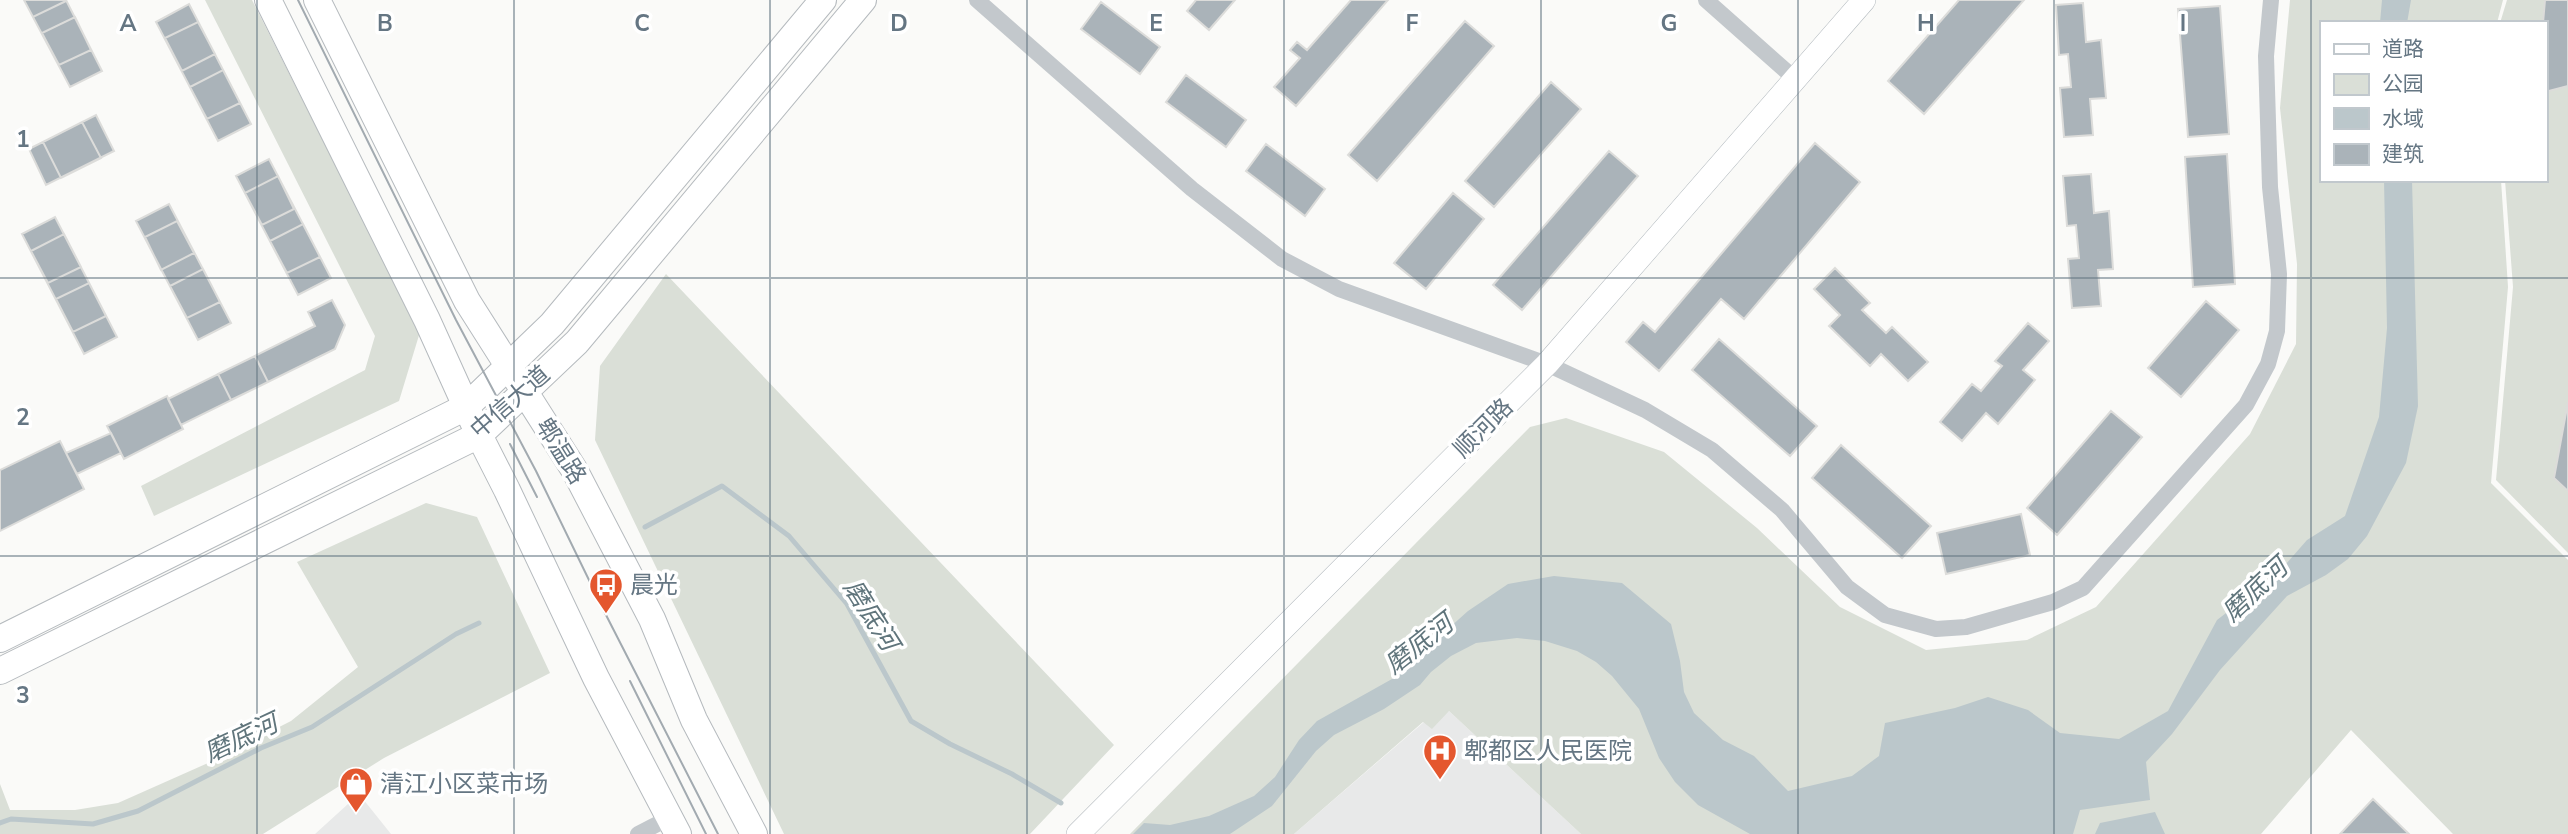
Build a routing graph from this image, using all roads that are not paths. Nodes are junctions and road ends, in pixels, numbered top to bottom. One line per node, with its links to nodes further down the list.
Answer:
1 (268, 0): 13 (main road)
2 (317, 0): 11 (main road, 郫温路)
3 (823, 0): 11 (main road, 中信大道)
4 (863, 0): 12 (main road, 中信大道)
5 (977, 0): 10 (street)
6 (1706, 0): 9 (street)
7 (1864, 0): 9 (street, 顺河路)
8 (2272, 0): 10 (street)
9 (1794, 78): 10 (street, 顺河路)
10 (1548, 363): 20 (street, 顺河路)
11 (507, 367): 12 (main road, 郫温路); 13 (main road, 中信大道)
12 (523, 393): 14 (main road, 中信大道); 19 (main road, 郫温路)
13 (466, 407): 14 (main road); 15 (main road, 中信大道)
14 (479, 435): 16 (main road, 中信大道); 17 (main road)
15 (0, 639)
16 (0, 671)
17 (674, 826): 18 (street)
18 (638, 834)
19 (754, 834)
20 (1078, 834)

